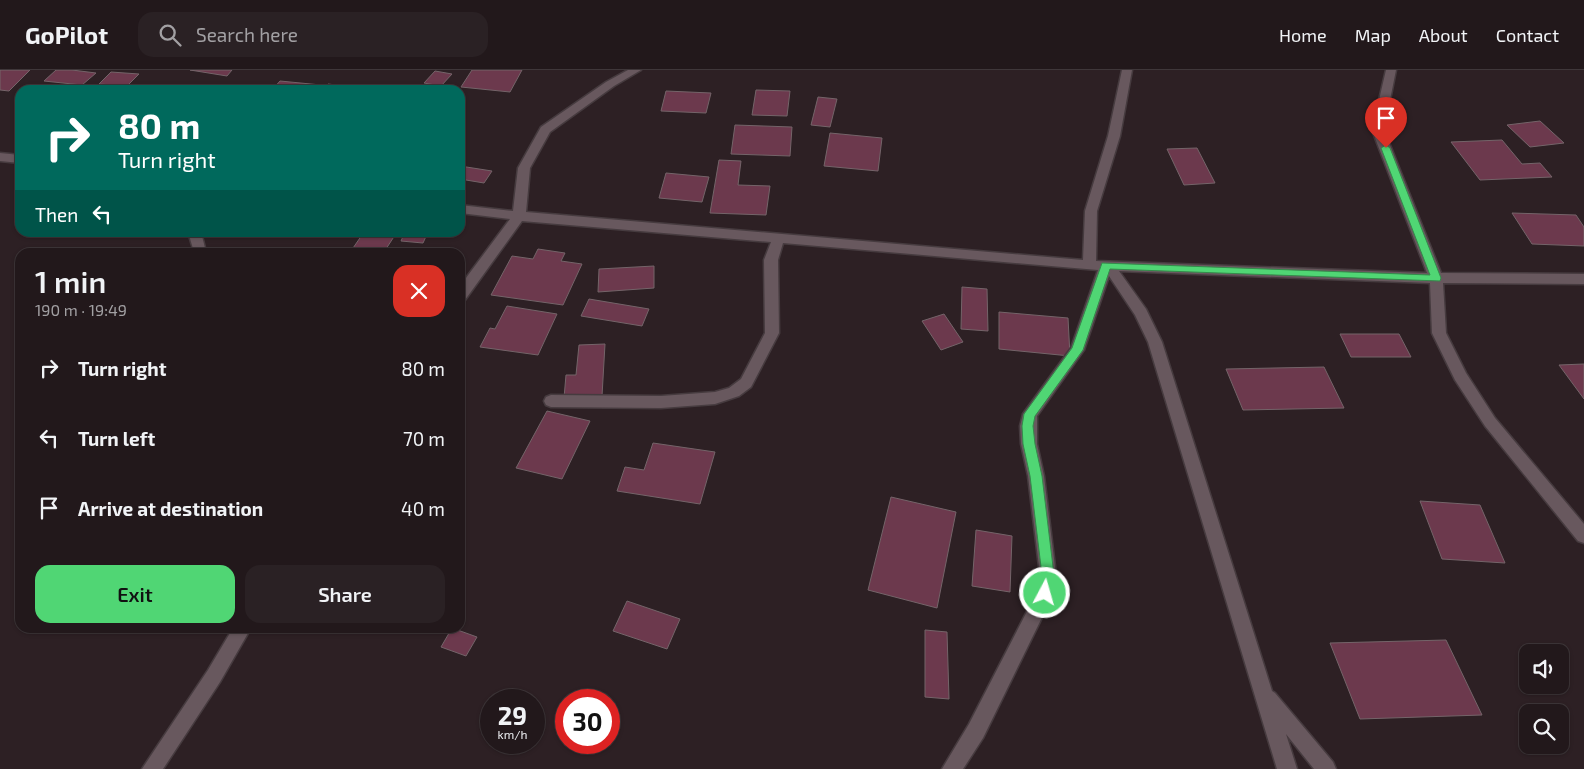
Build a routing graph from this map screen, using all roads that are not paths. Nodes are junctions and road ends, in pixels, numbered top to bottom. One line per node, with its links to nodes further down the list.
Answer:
1 (636, 70): 7 (street)
2 (1127, 70): 9 (street)
3 (1390, 70): 11 (street)
4 (0, 157): 5 (street)
5 (15, 158)
6 (465, 210): 7 (street)
7 (519, 216): 8 (street); 13 (street)
8 (778, 239): 9 (street); 14 (street)
9 (1089, 265): 10 (street)
10 (1108, 265): 11 (street); 17 (street); 19 (street)
11 (1436, 278): 12 (street); 15 (street)
12 (1584, 279)
13 (465, 289)
14 (551, 401)
15 (1584, 536)
16 (239, 633): 18 (street)
17 (1263, 692): 20 (street); 21 (street)
18 (152, 769)
19 (952, 769)
20 (1287, 769)
21 (1326, 769)

